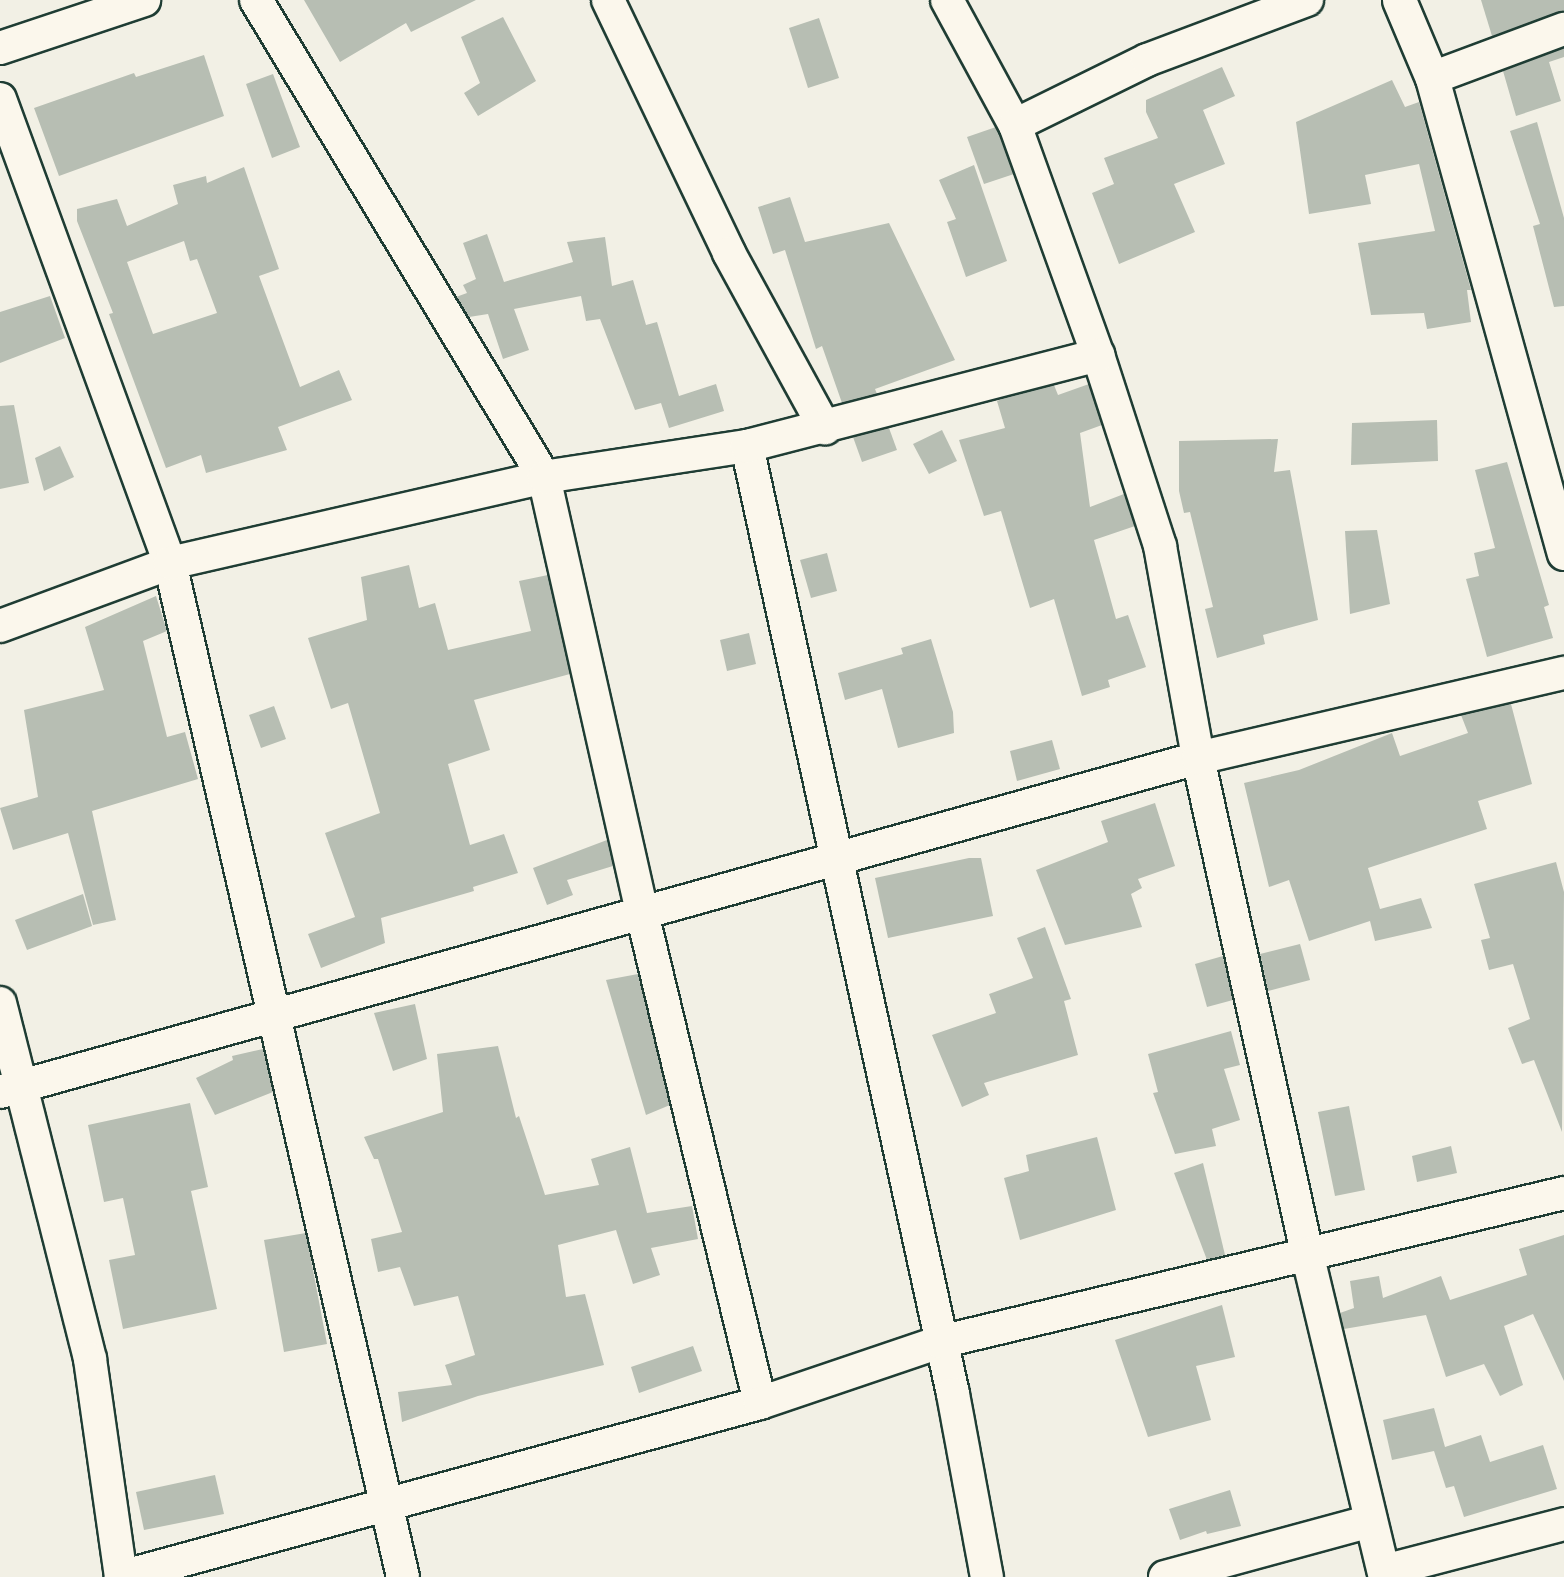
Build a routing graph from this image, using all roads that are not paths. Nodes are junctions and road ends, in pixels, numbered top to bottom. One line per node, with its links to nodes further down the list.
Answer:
1 (144, 0): 8 (street)
2 (256, 0): 15 (street)
3 (608, 0): 13 (street)
4 (947, 0): 11 (street)
5 (1307, 0): 11 (street)
6 (1399, 0): 9 (main road)
7 (1564, 29): 9 (street)
8 (0, 48)
9 (1432, 78): 16 (main road)
10 (0, 99): 17 (street)
11 (1015, 125): 12 (street)
12 (1098, 355): 13 (street); 20 (street)
13 (825, 428): 14 (street)
14 (747, 446): 15 (street); 21 (street)
15 (544, 477): 17 (street); 22 (street)
16 (1564, 553)
17 (170, 563): 18 (street); 24 (street)
18 (0, 626)
19 (1564, 673): 20 (street)
20 (1198, 758): 21 (street); 27 (street)
21 (835, 859): 22 (street); 28 (street)
22 (642, 914): 24 (street); 29 (street)
23 (0, 1003): 25 (street)
24 (277, 1018): 25 (street); 30 (street)
25 (11, 1089): 30 (street)
26 (1564, 1193): 27 (street)
27 (1307, 1253): 28 (street); 31 (street)
28 (940, 1342): 29 (street); 35 (street)
29 (760, 1403): 30 (street)
30 (386, 1507): 34 (street)
31 (1371, 1521): 33 (street); 36 (street)
32 (1564, 1524): 33 (street)
33 (1384, 1574)
34 (403, 1577)
35 (987, 1577)
36 (1164, 1577)

